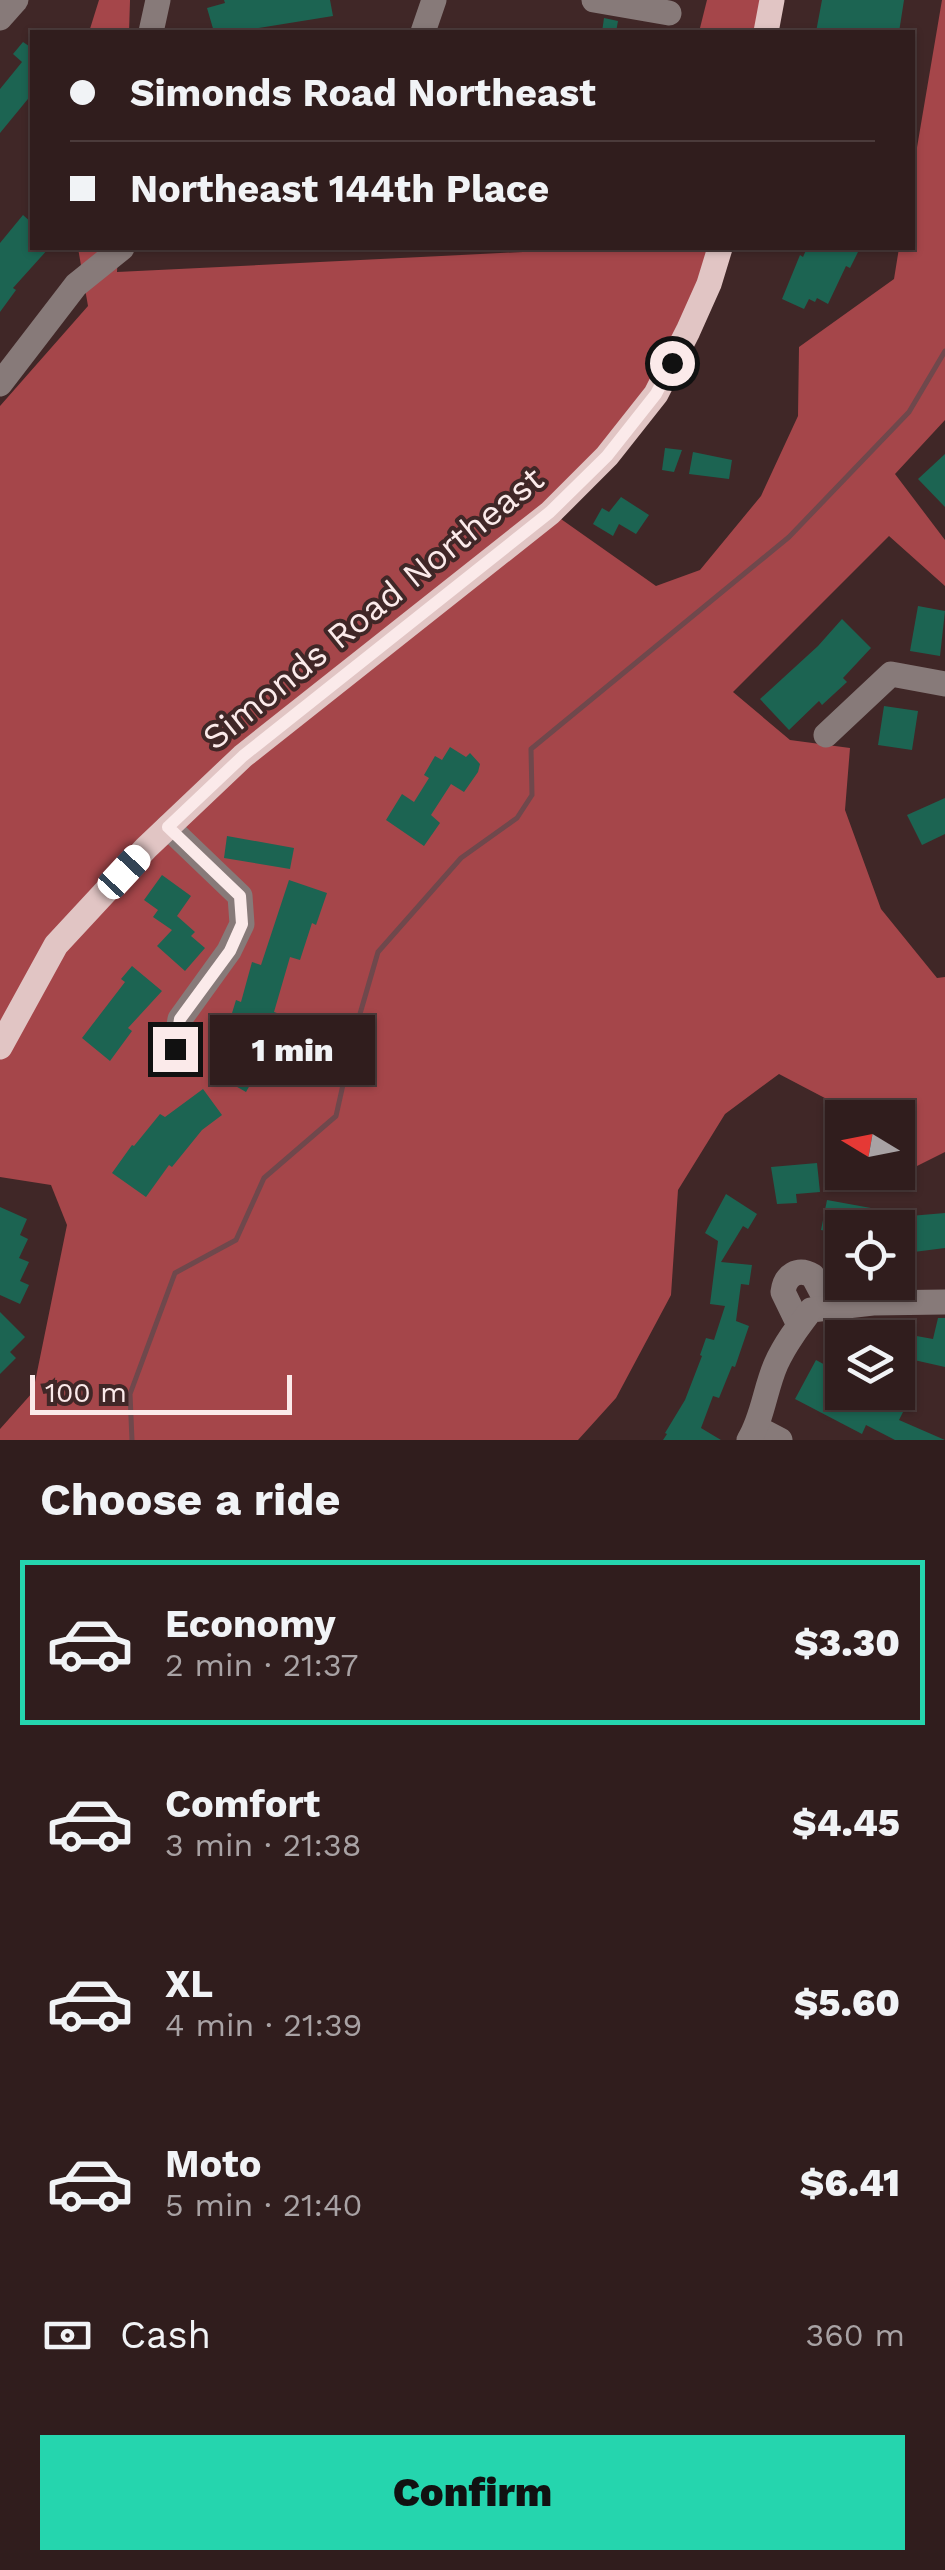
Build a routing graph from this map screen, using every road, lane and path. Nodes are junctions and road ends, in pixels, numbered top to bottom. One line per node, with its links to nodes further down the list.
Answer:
1 (16, 0): 7 (street)
2 (158, 0): 8 (street)
3 (434, 0): 9 (street)
4 (594, 0): 6 (street)
5 (772, 0): 10 (main road)
6 (669, 12)
7 (0, 18)
8 (151, 30)
9 (424, 30)
10 (766, 30)
11 (120, 250): 13 (street)
12 (719, 250): 16 (main road, Simonds Road Northeast)
13 (0, 384)
14 (945, 684): 15 (street)
15 (826, 735)
16 (168, 827): 17 (main road, Simonds Road Northeast); 18 (street)
17 (0, 1047)
18 (175, 1049)
19 (945, 1302): 20 (street)
20 (830, 1308): 21 (street); 21 (street)
21 (800, 1325): 22 (street)
22 (753, 1434): 23 (street)
23 (780, 1440)

